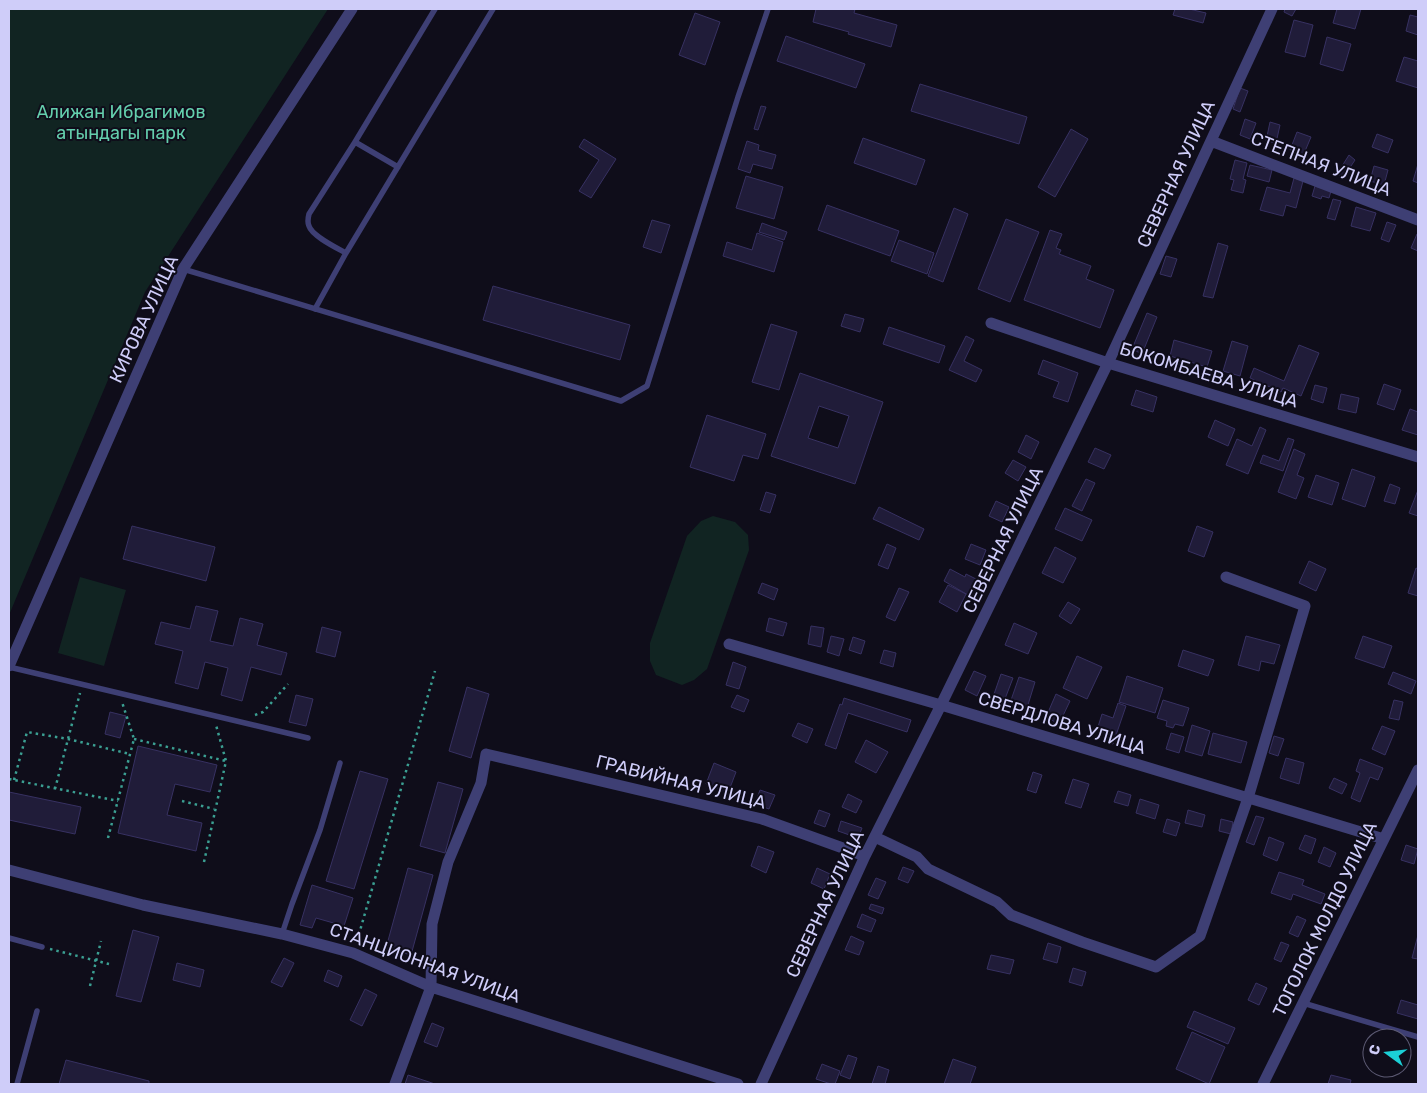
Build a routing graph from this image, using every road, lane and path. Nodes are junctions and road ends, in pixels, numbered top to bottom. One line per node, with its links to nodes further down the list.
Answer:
1 (352, 9): 11 (street, КИРОВА УЛИЦА)
2 (435, 9): 7 (lane)
3 (493, 9): 8 (lane)
4 (768, 9): 12 (lane)
5 (1272, 9): 6 (street, СЕВЕРНАЯ УЛИЦА)
6 (1211, 141): 9 (street, СТЕПНАЯ УЛИЦА); 14 (street, СЕВЕРНАЯ УЛИЦА)
7 (355, 142): 8 (lane); 10 (lane)
8 (398, 167): 10 (lane)
9 (1418, 220)
10 (346, 253): 12 (lane)
11 (183, 269): 12 (lane); 18 (street, КИРОВА УЛИЦА)
12 (315, 309)
13 (991, 323): 14 (street, БОКОМБАЕВА УЛИЦА)
14 (1108, 364): 15 (street, БОКОМБАЕВА УЛИЦА); 23 (street, СЕВЕРНАЯ УЛИЦА)
15 (1418, 457)
16 (1226, 577): 36 (street)
17 (729, 644): 23 (street, СВЕРДЛОВА УЛИЦА)
18 (9, 667): 21 (lane)
19 (435, 671): 50 (path)
20 (288, 684): 25 (path)
21 (82, 685): 22 (lane); 27 (path)
22 (120, 694): 24 (lane); 28 (path)
23 (942, 705): 36 (street, СВЕРДЛОВА УЛИЦА); 40 (street, СЕВЕРНАЯ УЛИЦА)
24 (214, 716): 25 (lane); 30 (path)
25 (241, 722): 26 (lane)
26 (308, 738)
27 (68, 739): 29 (path); 34 (path); 35 (path)
28 (134, 740): 29 (path); 30 (path)
29 (130, 754): 38 (path)
30 (226, 760): 39 (path)
31 (340, 763): 46 (lane)
32 (1418, 770): 42 (street, ТОГОЛОК МОЛДО УЛИЦА)
33 (9, 778): 34 (path)
34 (14, 780): 35 (path)
35 (55, 788): 38 (path)
36 (1248, 798): 40 (street); 42 (street, СВЕРДЛОВА УЛИЦА)
37 (182, 801): 39 (path)
38 (118, 802): 41 (path)
39 (215, 809): 44 (path)
40 (875, 836): 43 (street, СЕВЕРНАЯ УЛИЦА)
41 (108, 838)
42 (1384, 839): 55 (street, ТОГОЛОК МОЛДО УЛИЦА)
43 (865, 856): 54 (street, ГРАВИЙНАЯ УЛИЦА); 61 (street, СЕВЕРНАЯ УЛИЦА)
44 (204, 862)
45 (9, 870): 46 (street, СТАНЦИОННАЯ УЛИЦА)
46 (282, 934): 50 (street, СТАНЦИОННАЯ УЛИЦА)
47 (9, 938): 49 (lane)
48 (101, 941): 51 (path)
49 (42, 947): 51 (path)
50 (353, 952): 54 (street, СТАНЦИОННАЯ УЛИЦА)
51 (96, 961): 52 (path); 53 (path)
52 (109, 964)
53 (90, 986)
54 (431, 987): 59 (street); 60 (street, СТАНЦИОННАЯ УЛИЦА)
55 (1303, 1003): 57 (lane); 62 (street, ТОГОЛОК МОЛДО УЛИЦА)
56 (37, 1012): 58 (lane)
57 (1418, 1037)
58 (17, 1084)
59 (395, 1084)
60 (738, 1084)
61 (761, 1084)
62 (1263, 1084)

